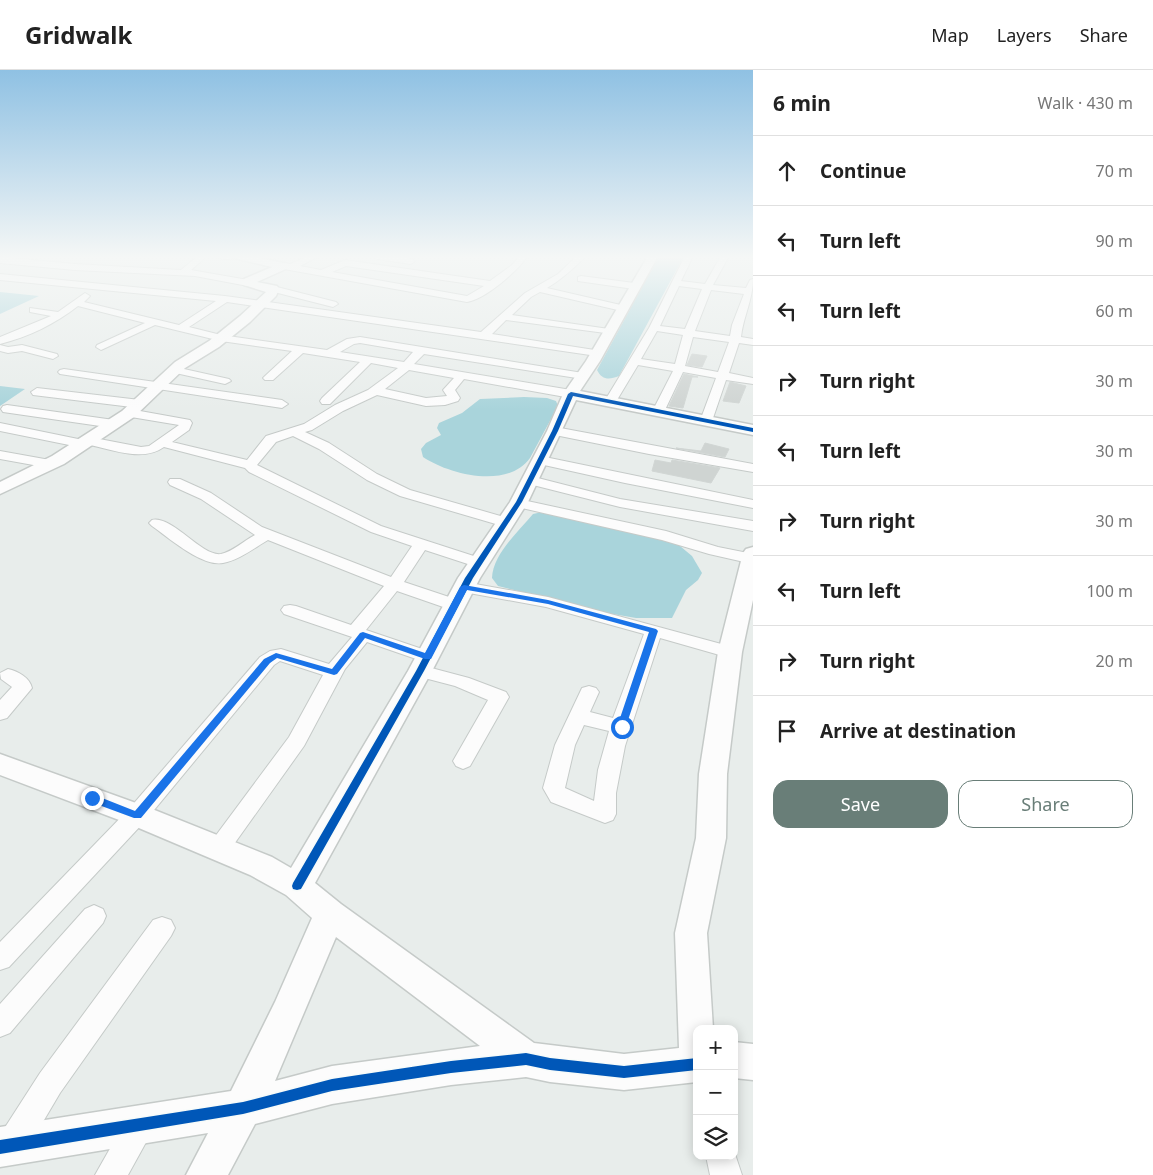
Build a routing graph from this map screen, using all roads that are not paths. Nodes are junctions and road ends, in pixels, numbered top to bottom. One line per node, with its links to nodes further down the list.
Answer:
1 (70, 308): 18 (street)
2 (108, 308): 17 (street)
3 (155, 308): 17 (street)
4 (212, 308): 20 (street)
5 (256, 308): 27 (street)
6 (286, 308): 26 (street)
7 (346, 308): 16 (street)
8 (514, 308): 19 (street)
9 (525, 308): 14 (street)
10 (622, 308): 23 (street)
11 (664, 308): 21 (street)
12 (699, 308): 24 (street)
13 (745, 308): 28 (street)
14 (533, 309)
15 (33, 310): 18 (street)
16 (356, 310)
17 (152, 314): 20 (street); 32 (street)
18 (61, 315): 25 (street)
19 (503, 317): 23 (street); 26 (street)
20 (181, 328): 27 (street)
21 (654, 328): 24 (street); 40 (street)
22 (0, 330): 25 (street)
23 (609, 332): 37 (street)
24 (689, 333): 28 (street); 43 (street)
25 (16, 335): 29 (street)
26 (484, 335): 35 (street)
27 (221, 338): 33 (street); 48 (street)
28 (735, 340): 30 (street); 47 (street)
29 (0, 341)
30 (753, 342)
31 (0, 348): 38 (street)
32 (101, 348)
33 (301, 349): 36 (street); 49 (street)
34 (421, 350): 35 (street); 36 (street); 41 (street)
35 (507, 351): 37 (street); 46 (street)
36 (329, 353): 39 (street)
37 (597, 354): 46 (street)
38 (53, 356)
39 (368, 360): 41 (street); 55 (street)
40 (635, 362): 43 (street); 56 (street)
41 (406, 365): 45 (street); 52 (street)
42 (90, 366): 48 (street)
43 (679, 369): 47 (street); 60 (street)
44 (64, 372): 48 (street)
45 (462, 375): 52 (street); 54 (street)
46 (582, 376): 54 (street)
47 (722, 376): 51 (street); 61 (street)
48 (167, 377): 50 (street); 57 (street); 58 (street)
49 (269, 378)
50 (225, 381)
51 (753, 381)
52 (376, 390): 66 (street)
53 (37, 392): 58 (street)
54 (571, 394): 56 (street); 65 (street)
55 (326, 401)
56 (610, 402): 60 (street)
57 (282, 404)
58 (134, 408): 62 (street); 68 (street)
59 (7, 409): 62 (street)
60 (658, 412): 61 (street)
61 (706, 421): 64 (street)
62 (114, 424): 67 (street)
63 (0, 427): 67 (street)
64 (753, 430)
65 (555, 431): 70 (street); 73 (street)
66 (294, 432): 72 (street); 79 (street)
67 (86, 442): 68 (street); 71 (street)
68 (162, 443): 72 (street)
69 (0, 454): 71 (street)
70 (540, 460): 74 (street); 78 (street)
71 (50, 464): 76 (street)
72 (250, 465): 83 (street)
73 (753, 468)
74 (530, 480): 77 (street); 81 (street)
75 (175, 482): 82 (street)
76 (0, 489)
77 (518, 503): 79 (street); 84 (street)
78 (753, 504)
79 (506, 522): 85 (street)
80 (157, 523): 82 (street)
81 (753, 526)
82 (268, 534): 86 (street)
83 (421, 544): 85 (street); 86 (street)
84 (753, 556): 91 (street)
85 (480, 563): 87 (street)
86 (394, 584): 87 (street); 90 (street)
87 (460, 596): 89 (street); 92 (street)
88 (290, 610): 90 (street)
89 (654, 631): 91 (street); 98 (street)
90 (359, 633): 92 (street); 93 (street)
91 (730, 652): 109 (street)
92 (424, 664): 99 (street); 103 (street)
93 (334, 672): 101 (street); 102 (street)
94 (8, 675): 96 (street)
95 (589, 692): 97 (street)
96 (0, 713)
97 (578, 716): 98 (street); 98 (street)
98 (622, 727)
99 (463, 761)
100 (0, 764): 101 (street)
101 (137, 816): 102 (street); 107 (street)
102 (219, 848): 103 (street)
103 (297, 886): 104 (street)
104 (330, 914): 110 (street); 114 (street)
105 (94, 916): 108 (street)
106 (162, 928): 116 (street)
107 (0, 959)
108 (0, 1024)
109 (696, 1025)
110 (526, 1059): 113 (street); 114 (street)
111 (738, 1060): 112 (street)
112 (753, 1062)
113 (693, 1064)
114 (243, 1108): 115 (street); 119 (street)
115 (141, 1124): 116 (street); 118 (street)
116 (6, 1146)
117 (722, 1160): 120 (street)
118 (111, 1175)
119 (206, 1175)
120 (726, 1175)

